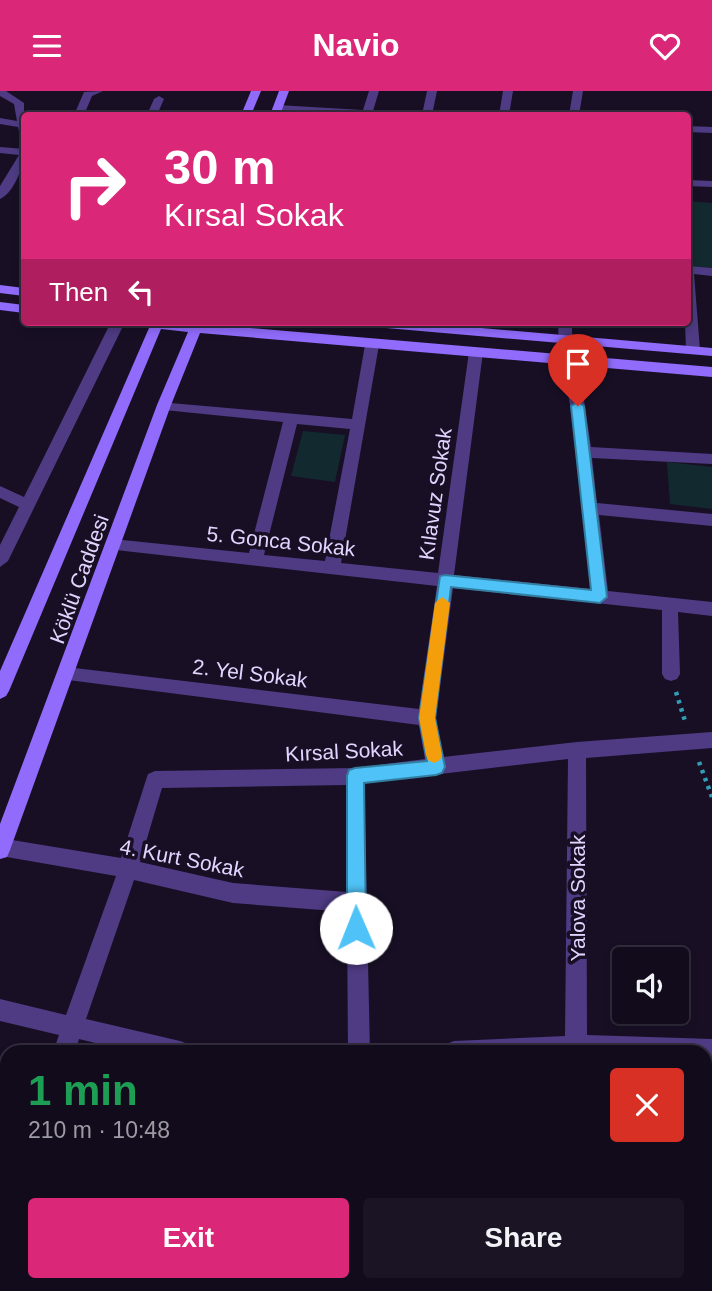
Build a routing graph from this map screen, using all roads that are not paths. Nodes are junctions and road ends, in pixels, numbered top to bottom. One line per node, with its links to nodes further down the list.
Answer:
1 (98, 91): 11 (street)
2 (256, 91): 13 (main road)
3 (284, 91): 14 (main road)
4 (374, 91): 15 (street)
5 (432, 91): 16 (street)
6 (508, 91): 17 (street)
7 (578, 91): 18 (street)
8 (0, 92): 10 (street)
9 (159, 99): 12 (street)
10 (21, 112)
11 (80, 112)
12 (153, 112)
13 (247, 112)
14 (276, 112)
15 (367, 112)
16 (428, 112)
17 (504, 112)
18 (574, 112)
19 (0, 121): 20 (street)
20 (21, 124)
21 (691, 129): 22 (street)
22 (712, 130)
23 (0, 150): 24 (street)
24 (21, 154)
25 (21, 159): 28 (street)
26 (691, 183): 27 (street)
27 (712, 184)
28 (0, 196)
29 (691, 271): 30 (street)
30 (712, 272)
31 (0, 289): 32 (main road)
32 (21, 292)
33 (0, 306): 34 (main road)
34 (21, 309)
35 (691, 318): 44 (street)
36 (116, 326): 55 (street)
37 (157, 326): 68 (main road, Köklü Caddesi)
38 (197, 326): 49 (main road, Köklü Caddesi)
39 (206, 326): 43 (main road)
40 (451, 326): 42 (main road)
41 (565, 326): 42 (street)
42 (565, 338): 44 (main road); 47 (street)
43 (372, 345): 45 (main road); 51 (street)
44 (693, 350): 46 (main road)
45 (476, 352): 47 (main road); 62 (street, Kılavuz Sokak)
46 (712, 352)
47 (571, 360): 48 (main road); 52 (street)
48 (712, 372)
49 (164, 405): 50 (street); 58 (main road, Köklü Caddesi)
50 (291, 419): 51 (street); 59 (street)
51 (358, 425): 61 (street)
52 (584, 452): 53 (street); 56 (street)
53 (712, 459)
54 (0, 492): 55 (street)
55 (26, 504): 60 (street)
56 (589, 508): 57 (street); 63 (street)
57 (712, 520)
58 (113, 545): 59 (street, 5. Gonca Sokak); 66 (main road, Köklü Caddesi)
59 (255, 559): 61 (street, 5. Gonca Sokak)
60 (0, 561)
61 (332, 567): 62 (street, 5. Gonca Sokak)
62 (445, 580): 63 (street, 5. Gonca Sokak); 69 (street, Kılavuz Sokak)
63 (600, 597): 64 (street, 5. Gonca Sokak)
64 (670, 604): 65 (street, 5. Gonca Sokak); 67 (street)
65 (712, 609)
66 (66, 674): 69 (street, 2. Yel Sokak); 74 (main road, Köklü Caddesi)
67 (671, 674)
68 (0, 691)
69 (427, 718): 72 (street, Kılavuz Sokak)
70 (712, 740): 71 (street, Kırsal Sokak)
71 (577, 750): 72 (street, Kırsal Sokak); 82 (street, Yalova Sokak)
72 (436, 767): 73 (street, Kırsal Sokak)
73 (355, 776): 75 (street, Kırsal Sokak); 76 (street)
74 (1, 849): 75 (street, 4. Kurt Sokak)
75 (128, 869): 76 (street, 4. Kurt Sokak); 78 (street)
76 (356, 903): 81 (street)
77 (0, 1010): 78 (street)
78 (73, 1026): 79 (street); 80 (street)
79 (66, 1045)
80 (151, 1045)
81 (359, 1045)
82 (576, 1045)

